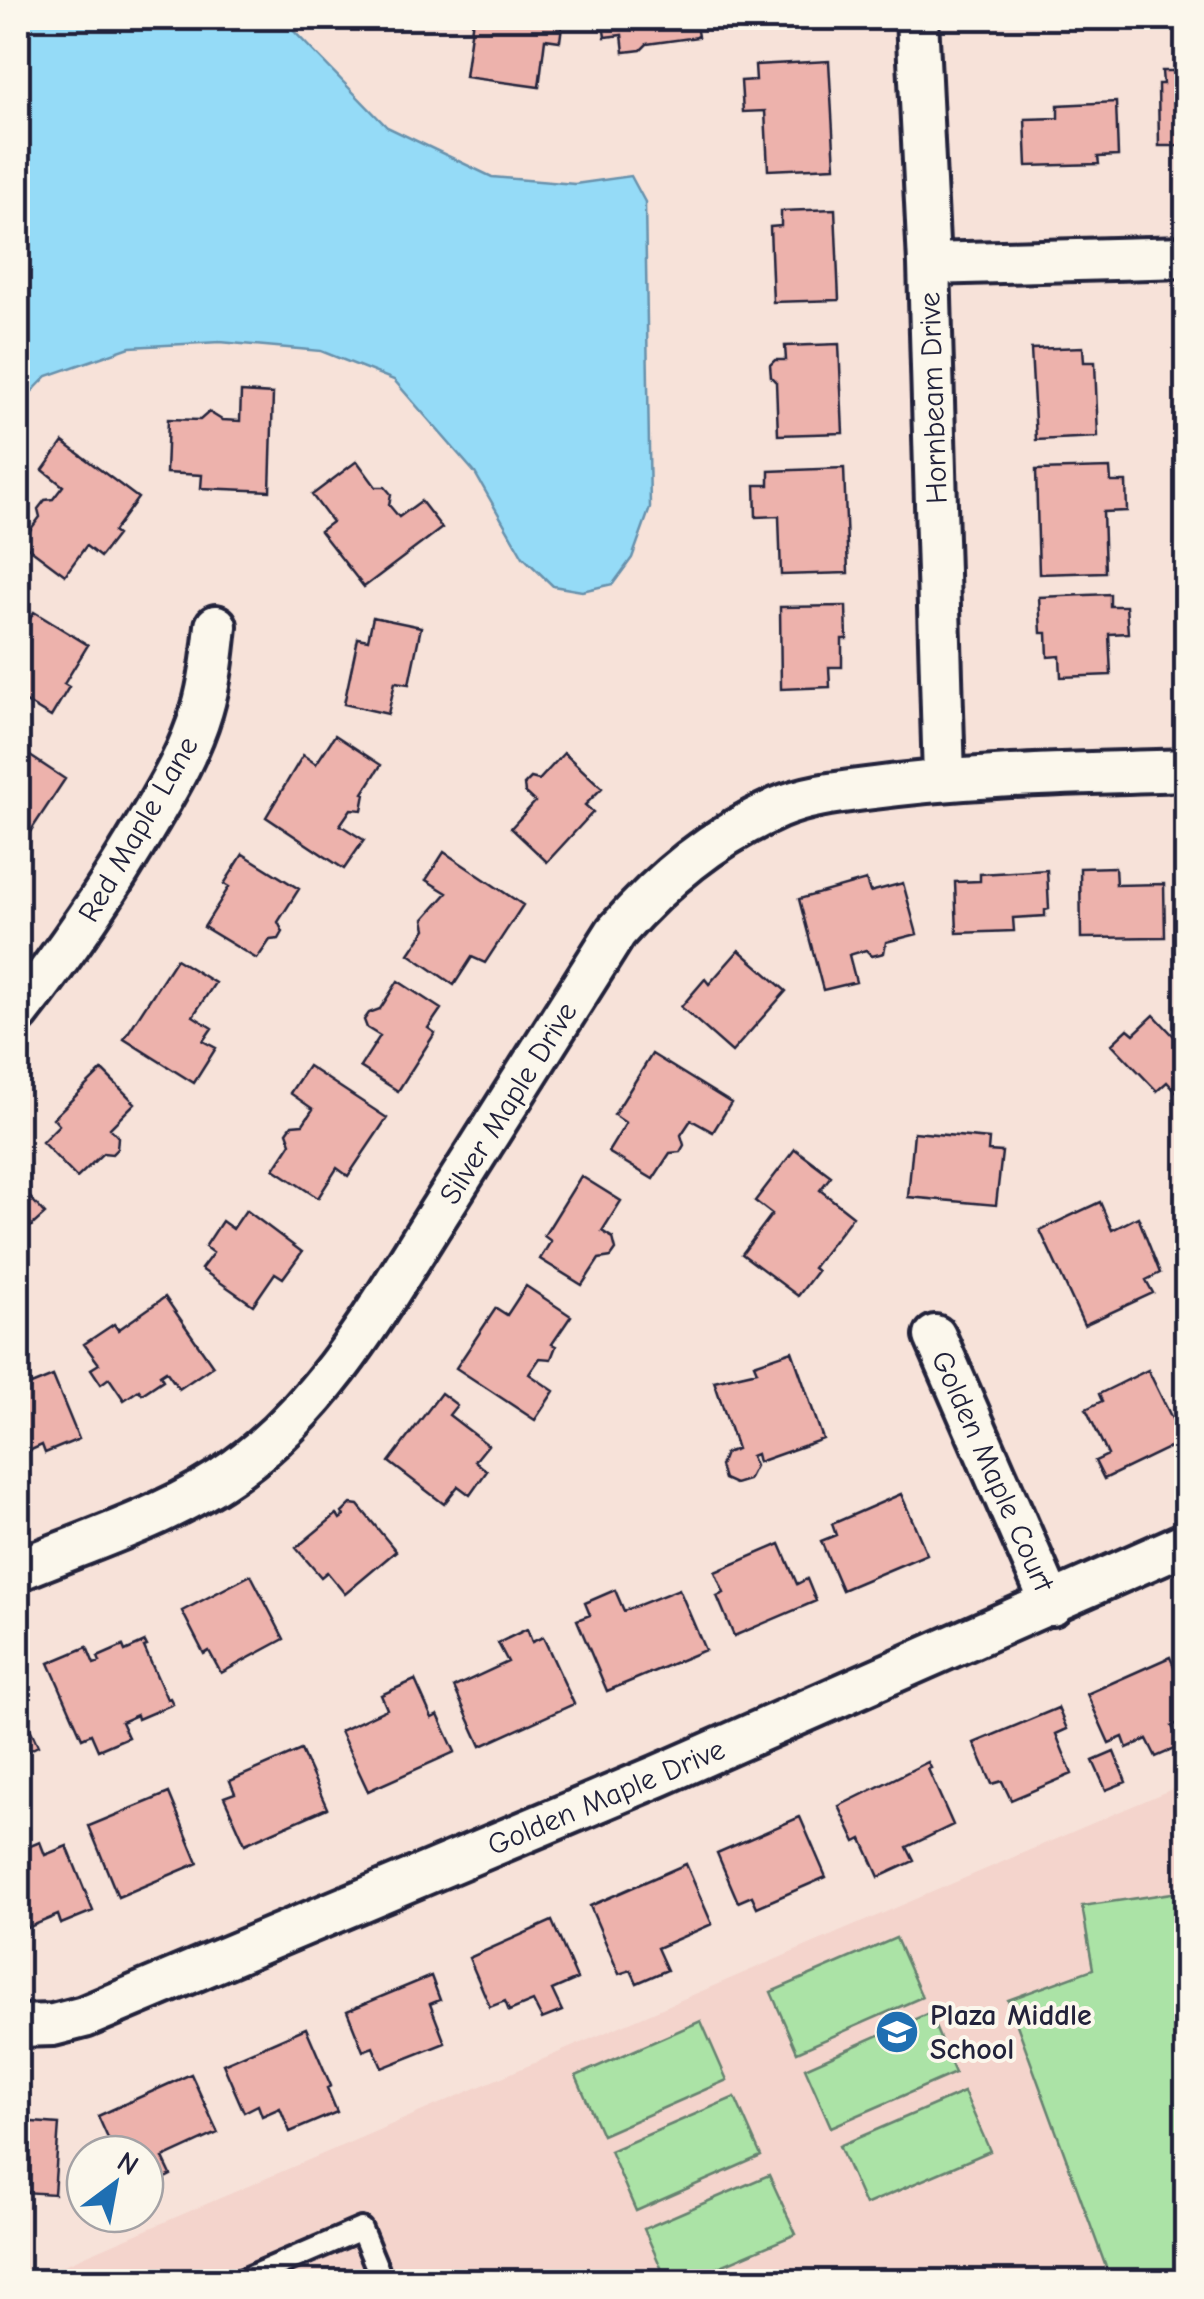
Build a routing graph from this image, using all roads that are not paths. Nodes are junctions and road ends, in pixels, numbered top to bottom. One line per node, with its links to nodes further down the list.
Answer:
1 (918, 18): 3 (street, Hornbeam Drive)
2 (1186, 257): 3 (street)
3 (929, 264): 6 (street, Hornbeam Drive)
4 (216, 626): 7 (street, Red Maple Lane)
5 (1186, 770): 6 (street, Silver Maple Drive)
6 (944, 778): 10 (street, Silver Maple Drive)
7 (18, 1014)
8 (935, 1336): 11 (street, Golden Maple Court)
9 (1186, 1544): 11 (street, Golden Maple Drive)
10 (18, 1570)
11 (1052, 1605): 12 (street, Golden Maple Drive)
12 (18, 2026)
13 (238, 2282): 14 (lane)
14 (384, 2282)

